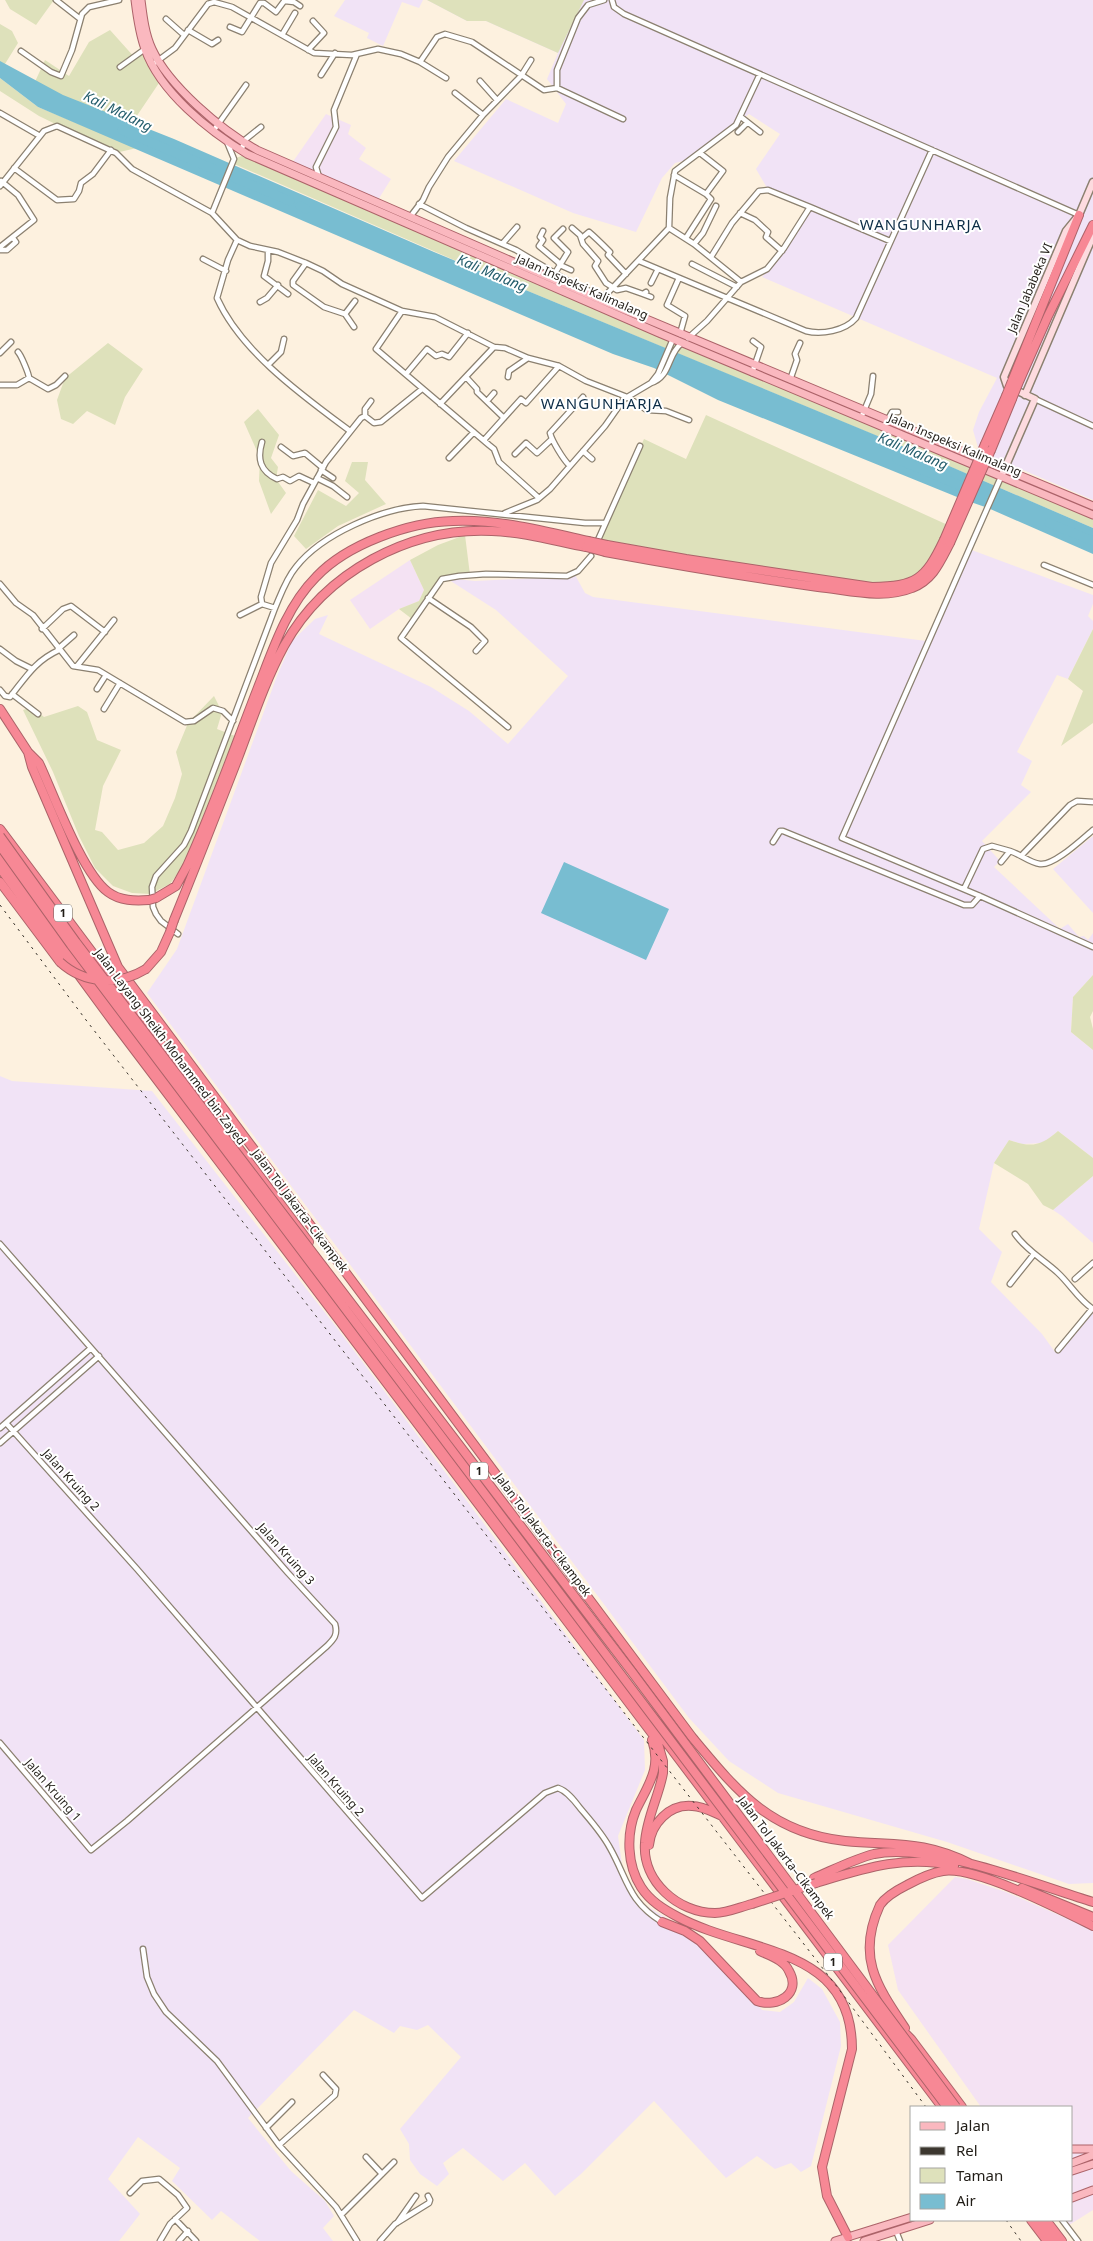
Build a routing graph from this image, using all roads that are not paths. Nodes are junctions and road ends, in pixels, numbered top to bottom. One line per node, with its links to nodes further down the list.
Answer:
1 (56, 0): 12 (street)
2 (119, 0): 12 (street)
3 (135, 0): 20 (main road, Jalan Inspeksi Kalimalang)
4 (141, 0): 27 (main road, Jalan Inspeksi Kalimalang)
5 (285, 0): 9 (street); 11 (street)
6 (604, 0): 35 (street)
7 (612, 0): 29 (street)
8 (206, 2): 11 (street); 16 (street)
9 (300, 6)
10 (295, 13): 18 (street)
11 (251, 17): 15 (street); 18 (street)
12 (80, 18): 22 (street)
13 (166, 20): 17 (street)
14 (313, 21): 21 (street)
15 (230, 27)
16 (188, 30): 17 (street); 19 (street)
17 (184, 35): 27 (street)
18 (282, 35): 21 (street)
19 (218, 40)
20 (145, 49): 27 (main road, Jalan Inspeksi Kalimalang); 28 (street)
21 (308, 50): 23 (street)
22 (21, 51)
23 (335, 53): 24 (street); 30 (street)
24 (358, 54): 26 (street); 59 (street)
25 (531, 60): 31 (street)
26 (420, 62): 31 (street); 32 (street)
27 (155, 63): 37 (main road, Jalan Inspeksi Kalimalang); 39 (main road, Jalan Inspeksi Kalimalang)
28 (120, 67)
29 (760, 74): 42 (street); 54 (street)
30 (322, 75)
31 (521, 76): 35 (street); 38 (street)
32 (446, 78)
33 (480, 81): 38 (street)
34 (246, 85): 44 (street)
35 (557, 88): 43 (street)
36 (455, 94): 41 (street)
37 (186, 95): 39 (main road); 44 (main road, Jalan Inspeksi Kalimalang)
38 (497, 100): 41 (street)
39 (180, 101): 47 (main road, Jalan Inspeksi Kalimalang)
40 (0, 113): 50 (street)
41 (483, 115): 64 (street)
42 (741, 117): 45 (street); 55 (street)
43 (623, 118)
44 (219, 123): 47 (street); 52 (main road, Jalan Inspeksi Kalimalang)
45 (747, 123): 48 (street); 49 (street)
46 (261, 127): 52 (street)
47 (214, 130): 51 (main road, Jalan Inspeksi Kalimalang)
48 (738, 132)
49 (760, 132)
50 (40, 136): 53 (street); 57 (street)
51 (227, 140): 52 (main road, Jalan Inspeksi Kalimalang); 56 (street)
52 (244, 149): 56 (street); 59 (main road, Jalan Inspeksi Kalimalang); 62 (main road, Jalan Inspeksi Kalimalang)
53 (111, 150): 57 (street); 67 (street)
54 (932, 150): 69 (street); 83 (street)
55 (700, 153): 58 (street); 63 (street)
56 (233, 161): 67 (street)
57 (14, 168): 61 (street)
58 (674, 174): 63 (street); 74 (street)
59 (319, 177): 62 (main road, Jalan Inspeksi Kalimalang)
60 (1093, 182): 69 (main road, Jalan Jababeka VI)
61 (1, 183): 78 (street)
62 (329, 185): 70 (main road, Jalan Inspeksi Kalimalang)
63 (706, 194): 80 (street)
64 (419, 204): 70 (street); 81 (street)
65 (716, 206): 85 (street)
66 (810, 207): 68 (street); 83 (street); 89 (street)
67 (212, 213): 82 (street)
68 (740, 213): 89 (street); 90 (street)
69 (1079, 215): 142 (highway); 146 (main road, Jalan Jababeka VI)
70 (409, 220): 88 (main road, Jalan Inspeksi Kalimalang); 121 (main road, Jalan Inspeksi Kalimalang)
71 (1093, 226): 142 (highway)
72 (517, 227): 84 (street)
73 (572, 228): 79 (street)
74 (669, 228): 80 (street); 92 (street)
75 (563, 230): 96 (street)
76 (543, 231): 96 (street)
77 (1093, 236): 146 (main road)
78 (13, 238): 86 (street); 86 (street)
79 (582, 238): 102 (street); 108 (street)
80 (686, 238): 85 (street)
81 (493, 239): 84 (street); 88 (street)
82 (237, 240): 87 (street); 99 (street)
83 (890, 241): 111 (street)
84 (503, 243): 94 (street)
85 (694, 244): 90 (street)
86 (1, 245)
87 (268, 250): 93 (street); 106 (street)
88 (488, 251): 100 (main road, Jalan Inspeksi Kalimalang)
89 (782, 251): 104 (street)
90 (711, 257): 104 (street)
91 (203, 259): 99 (street)
92 (639, 261): 97 (street); 102 (street)
93 (306, 263): 115 (street); 116 (street)
94 (540, 264): 100 (street); 101 (street)
95 (692, 264): 107 (street)
96 (560, 265): 98 (street); 101 (street)
97 (658, 269): 103 (street); 105 (street)
98 (571, 270)
99 (226, 271): 130 (street)
100 (536, 272): 112 (main road, Jalan Inspeksi Kalimalang)
101 (555, 273): 112 (street)
102 (626, 274): 108 (street)
103 (679, 278): 111 (street); 119 (street)
104 (741, 282): 107 (street)
105 (651, 283)
106 (278, 286): 109 (street); 114 (street)
107 (737, 287): 111 (street)
108 (613, 288): 110 (street); 112 (street)
109 (288, 294)
110 (651, 297)
111 (726, 298): 123 (street)
112 (602, 299): 119 (main road, Jalan Inspeksi Kalimalang)
113 (355, 301): 116 (street)
114 (260, 302)
115 (402, 311): 118 (street); 134 (street)
116 (344, 314): 117 (street)
117 (354, 327)
118 (468, 333): 126 (street); 134 (street)
119 (680, 334): 123 (main road, Jalan Inspeksi Kalimalang)
120 (284, 338): 130 (street)
121 (672, 341): 123 (main road, Jalan Inspeksi Kalimalang); 141 (street)
122 (11, 342): 128 (street)
123 (683, 342): 131 (main road, Jalan Inspeksi Kalimalang); 133 (main road, Jalan Inspeksi Kalimalang); 141 (street)
124 (753, 342): 131 (street)
125 (800, 342): 140 (street)
126 (494, 347): 129 (street); 138 (street)
127 (18, 352): 139 (street)
128 (0, 354)
129 (528, 358): 132 (street); 136 (street)
130 (269, 364): 162 (street)
131 (755, 365): 133 (street); 140 (main road, Jalan Inspeksi Kalimalang)
132 (559, 366): 148 (street); 156 (street)
133 (752, 373): 157 (main road, Jalan Inspeksi Kalimalang)
134 (406, 374): 144 (street)
135 (64, 376): 139 (street)
136 (508, 376)
137 (873, 376): 153 (street)
138 (466, 377): 151 (street); 152 (street)
139 (29, 378): 143 (street)
140 (790, 380): 153 (main road, Jalan Inspeksi Kalimalang)
141 (651, 383): 148 (street)
142 (1015, 383): 192 (highway, bridge)
143 (0, 385)
144 (422, 389): 152 (street); 155 (street)
145 (494, 393): 151 (street)
146 (1025, 395): 149 (main road, Jalan Jababeka VI)
147 (583, 397): 165 (street)
148 (627, 397): 158 (street); 171 (street)
149 (1035, 399): 160 (street); 179 (main road)
150 (371, 401): 155 (street)
151 (486, 402): 156 (street)
152 (440, 404): 163 (street)
153 (865, 410): 157 (street); 159 (main road, Jalan Inspeksi Kalimalang)
154 (898, 412): 159 (street)
155 (365, 416): 162 (street)
156 (504, 418): 166 (street)
157 (861, 418): 161 (main road, Jalan Inspeksi Kalimalang)
158 (689, 420)
159 (887, 420): 161 (street); 164 (main road, Jalan Inspeksi Kalimalang)
160 (1093, 426)
161 (883, 428): 168 (main road, Jalan Inspeksi Kalimalang)
162 (350, 430): 178 (street)
163 (474, 432): 166 (street); 174 (street)
164 (929, 437): 168 (main road); 173 (main road, Jalan Inspeksi Kalimalang)
165 (552, 439): 172 (street); 176 (street)
166 (484, 440): 184 (street)
167 (262, 442): 182 (street)
168 (926, 445): 177 (main road, Jalan Inspeksi Kalimalang)
169 (640, 446): 190 (street)
170 (281, 447): 178 (street)
171 (583, 451): 175 (street); 176 (street)
172 (515, 454)
173 (976, 457): 177 (main road); 179 (main road, Jalan Inspeksi Kalimalang)
174 (449, 458)
175 (592, 459)
176 (569, 465): 184 (street)
177 (972, 465): 181 (main road, Jalan Inspeksi Kalimalang)
178 (322, 469): 180 (street); 182 (street)
179 (1005, 469): 181 (main road); 185 (main road, Jalan Inspeksi Kalimalang)
180 (333, 478)
181 (1001, 478): 188 (main road, Jalan Inspeksi Kalimalang); 233 (street)
182 (316, 480): 183 (street); 198 (street)
183 (347, 497)
184 (540, 498): 186 (street)
185 (1093, 506)
186 (522, 507): 187 (street); 189 (street)
187 (504, 514): 189 (street); 199 (street)
188 (1093, 515)
189 (524, 516): 190 (street)
190 (605, 523): 191 (street)
191 (598, 540)
192 (587, 544): 220 (highway); 232 (highway, bridge)
193 (591, 556): 197 (street)
194 (1044, 565): 196 (street)
195 (0, 584): 202 (street)
196 (1093, 585)
197 (428, 598): 207 (street); 219 (street)
198 (262, 604): 199 (street); 200 (street)
199 (275, 608): 218 (street)
200 (240, 615)
201 (114, 620): 203 (street)
202 (42, 629): 203 (street); 206 (street)
203 (105, 632): 208 (street)
204 (74, 635): 206 (street)
205 (0, 649): 209 (street)
206 (59, 650): 208 (street); 209 (street)
207 (476, 651)
208 (77, 666): 210 (street)
209 (32, 669): 214 (street)
210 (106, 675): 211 (street); 212 (street)
211 (120, 683): 216 (street); 218 (street)
212 (97, 689)
213 (0, 690): 214 (street)
214 (12, 694): 217 (street)
215 (0, 709): 220 (highway)
216 (104, 709)
217 (38, 714)
218 (233, 721): 235 (street)
219 (508, 727)
220 (28, 752): 256 (highway)
221 (1093, 802): 228 (street)
222 (0, 829): 265 (highway, Jalan Tol Jakarta–Cikampek / 1)
223 (1093, 830): 228 (street)
224 (0, 836): 270 (highway, Jalan Layang Sheikh Mohammed bin Zayed / 1, bridge)
225 (773, 842): 234 (street)
226 (0, 846): 269 (highway, Jalan Layang Sheikh Mohammed bin Zayed / 1, bridge)
227 (1010, 851): 228 (street); 230 (street); 233 (street)
228 (1022, 855)
229 (0, 857): 254 (highway, Jalan Tol Jakarta–Cikampek / 1)
230 (1001, 862)
231 (0, 868): 252 (highway)
232 (0, 882)
233 (964, 889): 234 (street)
234 (980, 896): 236 (street)
235 (178, 934)
236 (1093, 947)
237 (1015, 1234): 239 (street)
238 (0, 1244): 244 (street, Jalan Kruing 3)
239 (1034, 1254): 242 (street); 243 (street)
240 (1093, 1263): 241 (street)
241 (1075, 1279)
242 (1010, 1284)
243 (1093, 1309): 245 (street)
244 (91, 1348): 246 (street, Jalan Kruing 3); 247 (street)
245 (1058, 1350)
246 (99, 1356): 249 (street); 251 (street, Jalan Kruing 3)
247 (6, 1423): 248 (street); 249 (street, Jalan Kruing 2)
248 (0, 1428)
249 (14, 1431): 250 (street); 251 (street, Jalan Kruing 2)
250 (0, 1443)
251 (255, 1708): 255 (street, Jalan Kruing 3); 261 (street, Jalan Kruing 2)
252 (647, 1726): 258 (highway); 263 (highway)
253 (0, 1743): 255 (street, Jalan Kruing 1)
254 (724, 1817): 258 (highway); 268 (highway, Jalan Tol Jakarta–Cikampek / 1)
255 (91, 1850)
256 (971, 1864): 257 (highway); 259 (highway)
257 (815, 1880): 258 (highway, bridge); 260 (highway)
258 (752, 1902)
259 (1093, 1902)
260 (1093, 1917)
261 (662, 1922): 263 (highway)
262 (1093, 1926): 265 (highway)
263 (745, 1943): 300 (highway)
264 (143, 1950): 272 (street)
265 (911, 2039): 271 (highway, Jalan Tol Jakarta–Cikampek / 1)
266 (323, 2075): 273 (street)
267 (292, 2102): 272 (street)
268 (941, 2106)
269 (946, 2106)
270 (955, 2106)
271 (961, 2106)
272 (266, 2128): 273 (street)
273 (279, 2145): 288 (street)
274 (1073, 2148): 275 (main road)
275 (1093, 2149)
276 (1093, 2155): 279 (main road)
277 (366, 2157): 282 (street)
278 (394, 2162): 282 (street)
279 (1073, 2163)
280 (1093, 2164): 281 (main road)
281 (1073, 2172)
282 (382, 2174): 288 (street)
283 (1093, 2190): 287 (main road)
284 (130, 2193): 290 (street)
285 (416, 2196): 297 (street)
286 (428, 2196): 297 (street)
287 (1073, 2198)
288 (341, 2215): 304 (street)
289 (910, 2218): 300 (main road)
290 (176, 2219): 298 (street); 301 (street)
291 (927, 2221): 299 (main road)
292 (1027, 2221): 309 (highway)
293 (1033, 2221): 310 (highway)
294 (1041, 2221): 311 (highway)
295 (1047, 2221): 312 (highway)
296 (1063, 2221): 313 (street)
297 (398, 2222): 305 (street)
298 (188, 2231): 302 (street); 303 (street)
299 (896, 2231): 307 (main road); 308 (street)
300 (848, 2237): 306 (main road)
301 (160, 2241)
302 (179, 2241)
303 (196, 2241)
304 (357, 2241)
305 (380, 2241)
306 (835, 2241)
307 (864, 2241)
308 (900, 2241)
309 (1042, 2241)
310 (1048, 2241)
311 (1055, 2241)
312 (1062, 2241)
313 (1078, 2241)

